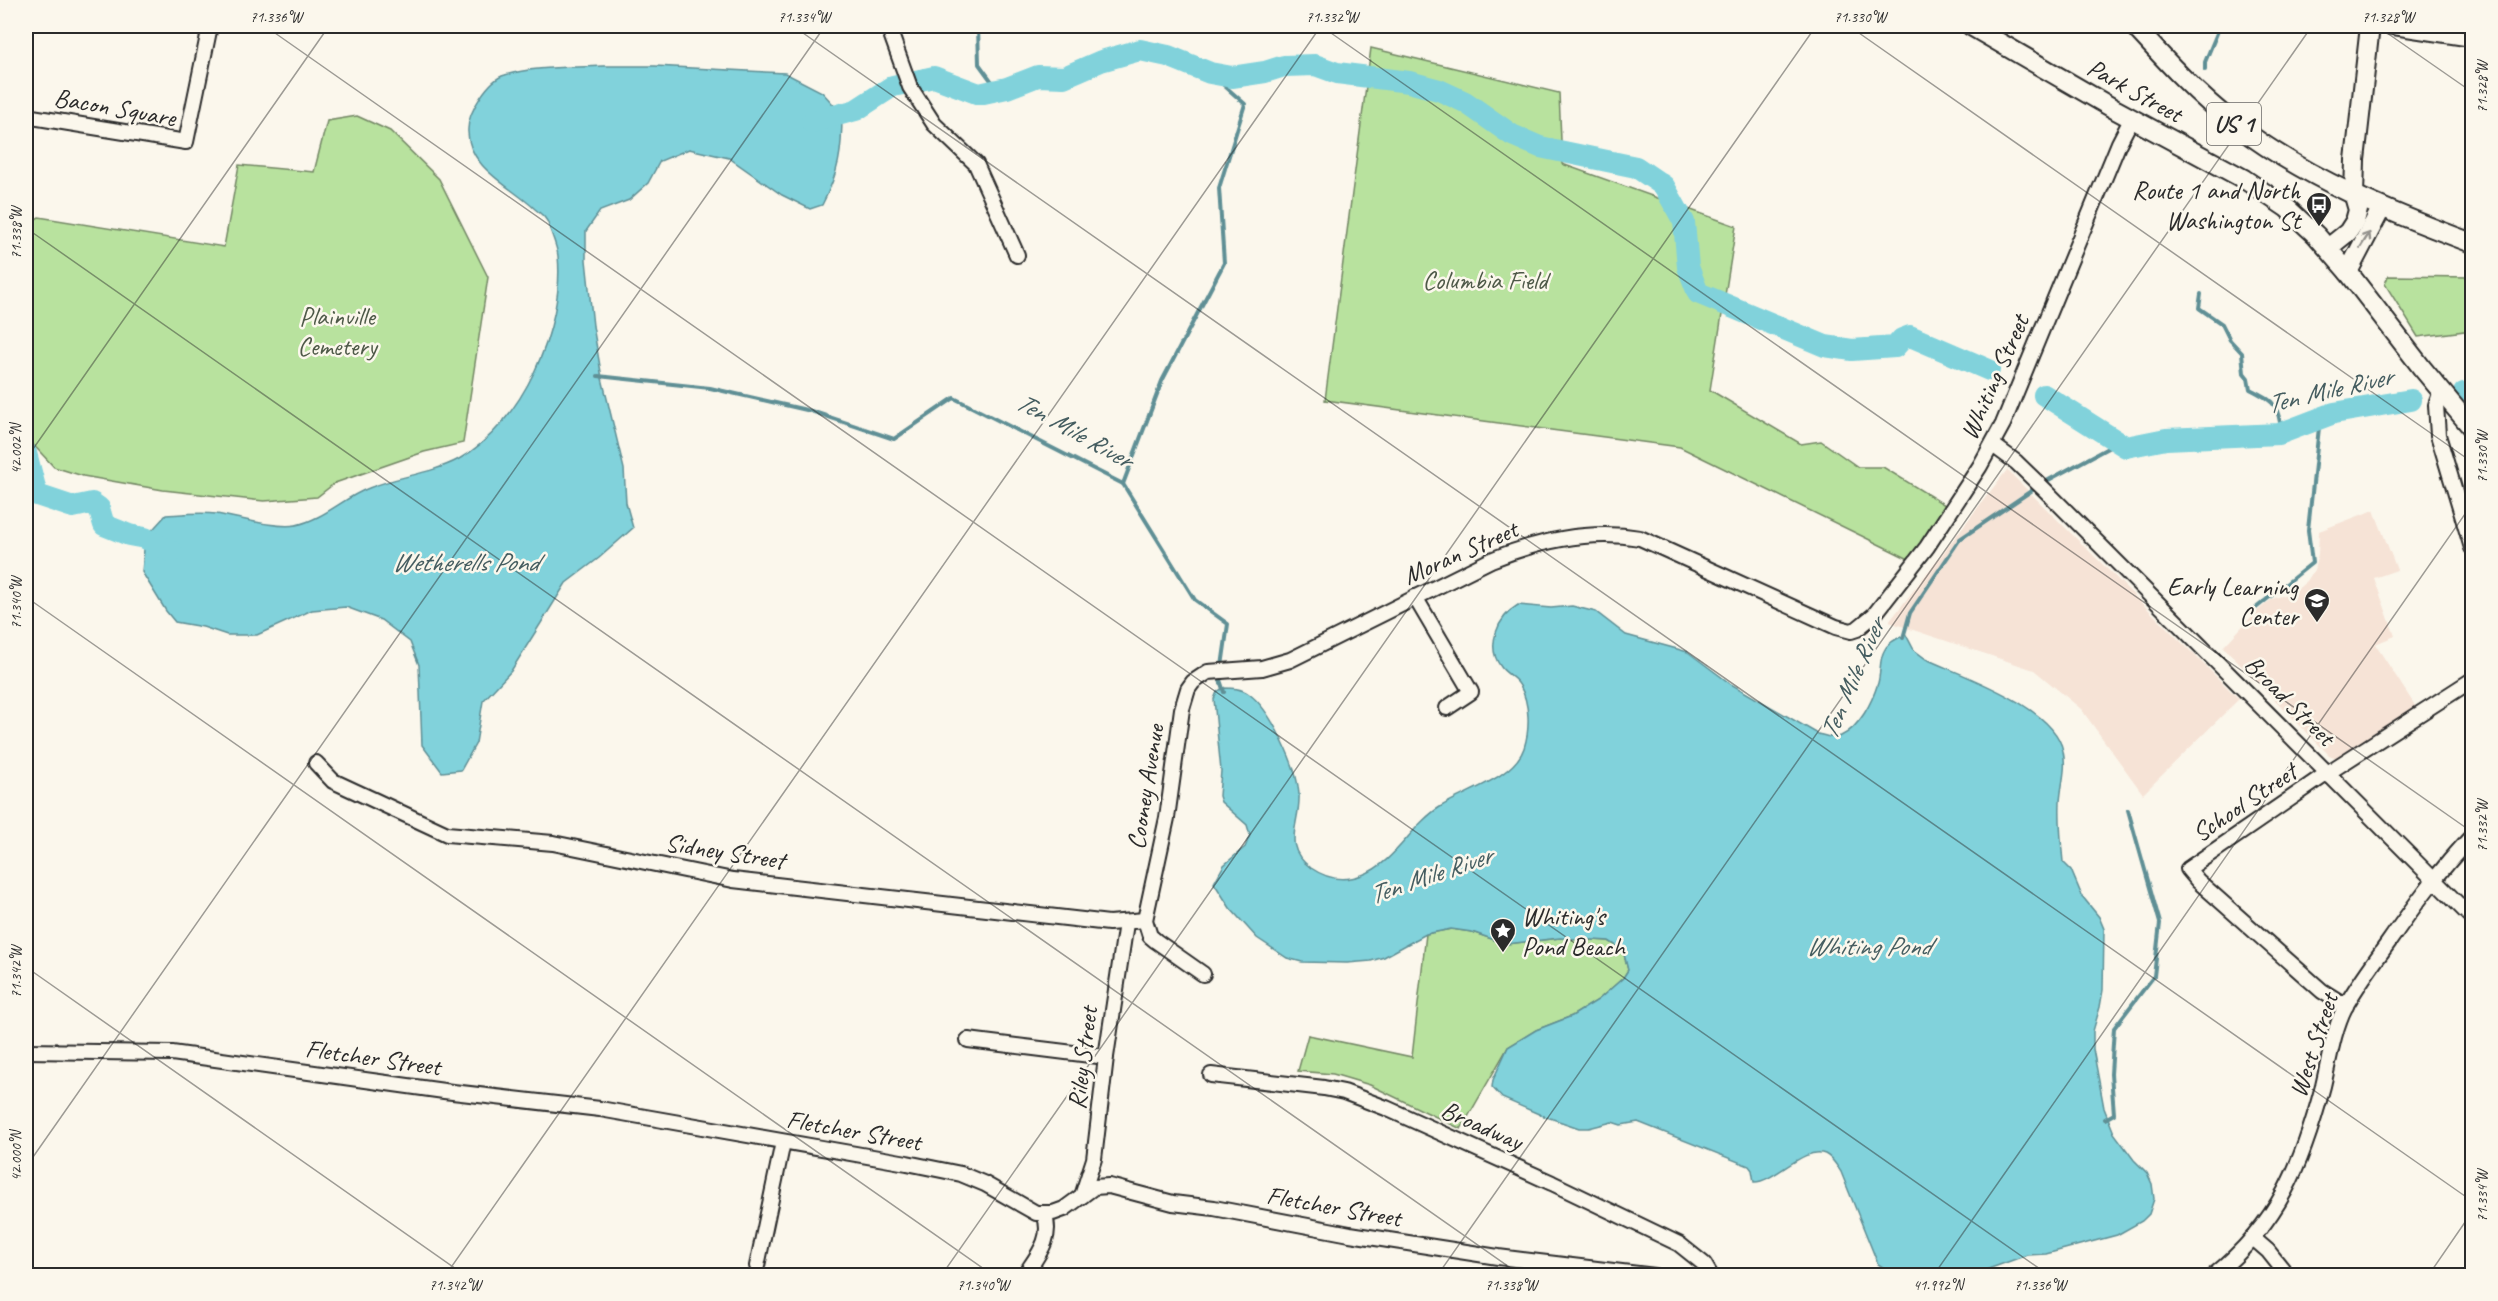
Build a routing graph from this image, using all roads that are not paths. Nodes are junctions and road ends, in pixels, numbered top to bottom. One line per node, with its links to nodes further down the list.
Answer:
1 (210, 26): 8 (street, Bacon Square)
2 (888, 26): 14 (street)
3 (1971, 26): 9 (main road, Park Street)
4 (2134, 26): 10 (main road, US 1)
5 (2370, 26): 10 (main road)
6 (2387, 26): 7 (street)
7 (2472, 39)
8 (26, 116)
9 (2132, 118): 13 (main road, Park Street); 18 (street, Whiting Street)
10 (2355, 196): 11 (main road, US 1); 13 (main road)
11 (2381, 208): 12 (main road, US 1); 15 (main road, one-way to 11)
12 (2472, 243)
13 (2328, 248): 15 (main road, Park Street)
14 (1017, 255)
15 (2348, 272): 16 (main road, Park Street)
16 (2441, 391): 17 (main road, Park Street); 19 (street)
17 (2472, 428)
18 (1993, 445): 21 (street, Whiting Street); 26 (street, Broad Street)
19 (2472, 548)
20 (1416, 597): 21 (street, Moran Street); 22 (street, Moran Street); 24 (street)
21 (1857, 629)
22 (1290, 660): 30 (street, Cooney Avenue)
23 (2472, 680): 26 (street, School Street)
24 (1447, 708)
25 (316, 763): 31 (street, Sidney Street)
26 (2329, 772): 28 (street, Broad Street); 33 (street, School Street)
27 (2472, 836): 28 (street, West Street)
28 (2433, 878): 29 (street, Broad Street); 33 (street, West Street)
29 (2472, 918)
30 (1145, 920): 31 (street, Sidney Street); 32 (street)
31 (1126, 923): 36 (street, Riley Street)
32 (1203, 974)
33 (2346, 1006): 41 (street, West Street)
34 (968, 1040): 36 (street)
35 (26, 1051): 38 (street, Fletcher Street)
36 (1106, 1058): 39 (street, Riley Street)
37 (1210, 1075): 45 (street, Broadway)
38 (783, 1142): 40 (street, Fletcher Street); 42 (street)
39 (1081, 1197): 40 (street, Fletcher Street); 44 (street, Fletcher Street)
40 (1044, 1214): 43 (street)
41 (2253, 1238): 46 (street, West Street); 47 (street)
42 (757, 1266)
43 (1024, 1275)
44 (1655, 1275)
45 (1712, 1275)
46 (2213, 1275)
47 (2288, 1275)

